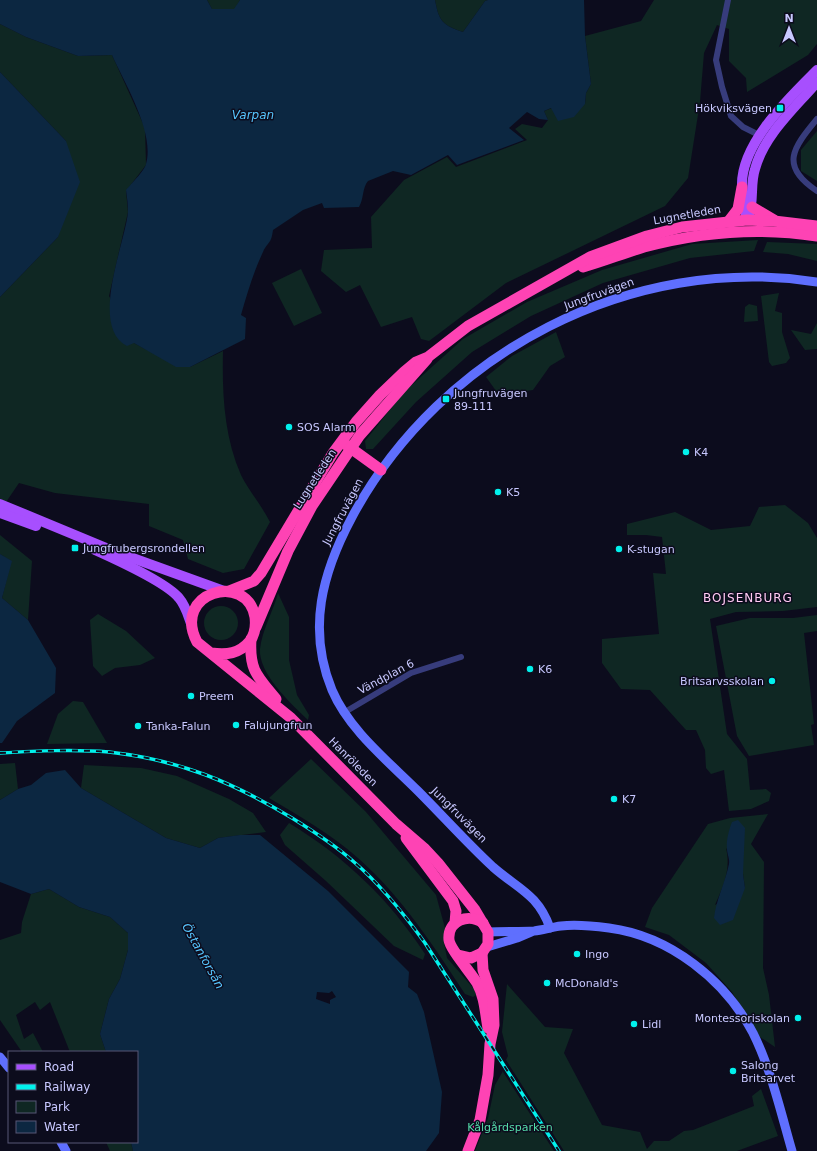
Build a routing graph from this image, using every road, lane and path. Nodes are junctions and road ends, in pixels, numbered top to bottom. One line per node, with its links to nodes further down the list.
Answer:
1 (728, 0): 4 (street)
2 (816, 79): 4 (main road)
3 (817, 120): 6 (street)
4 (764, 137): 5 (main road); 7 (main road)
5 (742, 187): 9 (highway); 10 (main road)
6 (817, 191)
7 (752, 207): 8 (highway); 10 (main road)
8 (774, 221): 10 (highway, Lugnetleden); 11 (highway, Lugnetleden)
9 (728, 222): 10 (highway, Lugnetleden); 13 (highway, Lugnetleden)
10 (748, 226): 12 (highway, Lugnetleden); 13 (highway, Lugnetleden)
11 (817, 226)
12 (817, 236)
13 (569, 270): 15 (highway, Lugnetleden)
14 (817, 282): 18 (street, Jungfruvägen)
15 (428, 356): 16 (highway, Lugnetleden); 17 (highway, Lugnetleden)
16 (341, 442): 17 (highway); 21 (highway, Lugnetleden)
17 (351, 448): 18 (highway); 23 (highway, Lugnetleden)
18 (382, 470): 26 (street, Jungfruvägen)
19 (0, 504): 21 (main road)
20 (0, 513): 22 (main road)
21 (227, 591): 22 (highway); 23 (highway)
22 (192, 626): 24 (highway)
23 (252, 636): 24 (highway); 27 (highway, Hanröleden)
24 (211, 653): 27 (highway, Hanröleden)
25 (461, 657): 26 (street, Vändplan 6)
26 (345, 712): 31 (street, Jungfruvägen)
27 (290, 718): 28 (highway, Hanröleden)
28 (396, 824): 29 (highway, Hanröleden); 30 (highway, Hanröleden)
29 (455, 923): 30 (highway); 34 (highway, Hanröleden)
30 (486, 927): 32 (street); 33 (highway, Hanröleden)
31 (550, 928): 32 (street); 39 (street)
32 (534, 931): 33 (street)
33 (485, 950): 34 (highway); 35 (highway, Hanröleden)
34 (458, 955): 35 (highway, Hanröleden)
35 (490, 1044): 38 (highway, Hanröleden)
36 (0, 1056): 37 (street)
37 (8, 1067)
38 (468, 1151)
39 (792, 1151)

